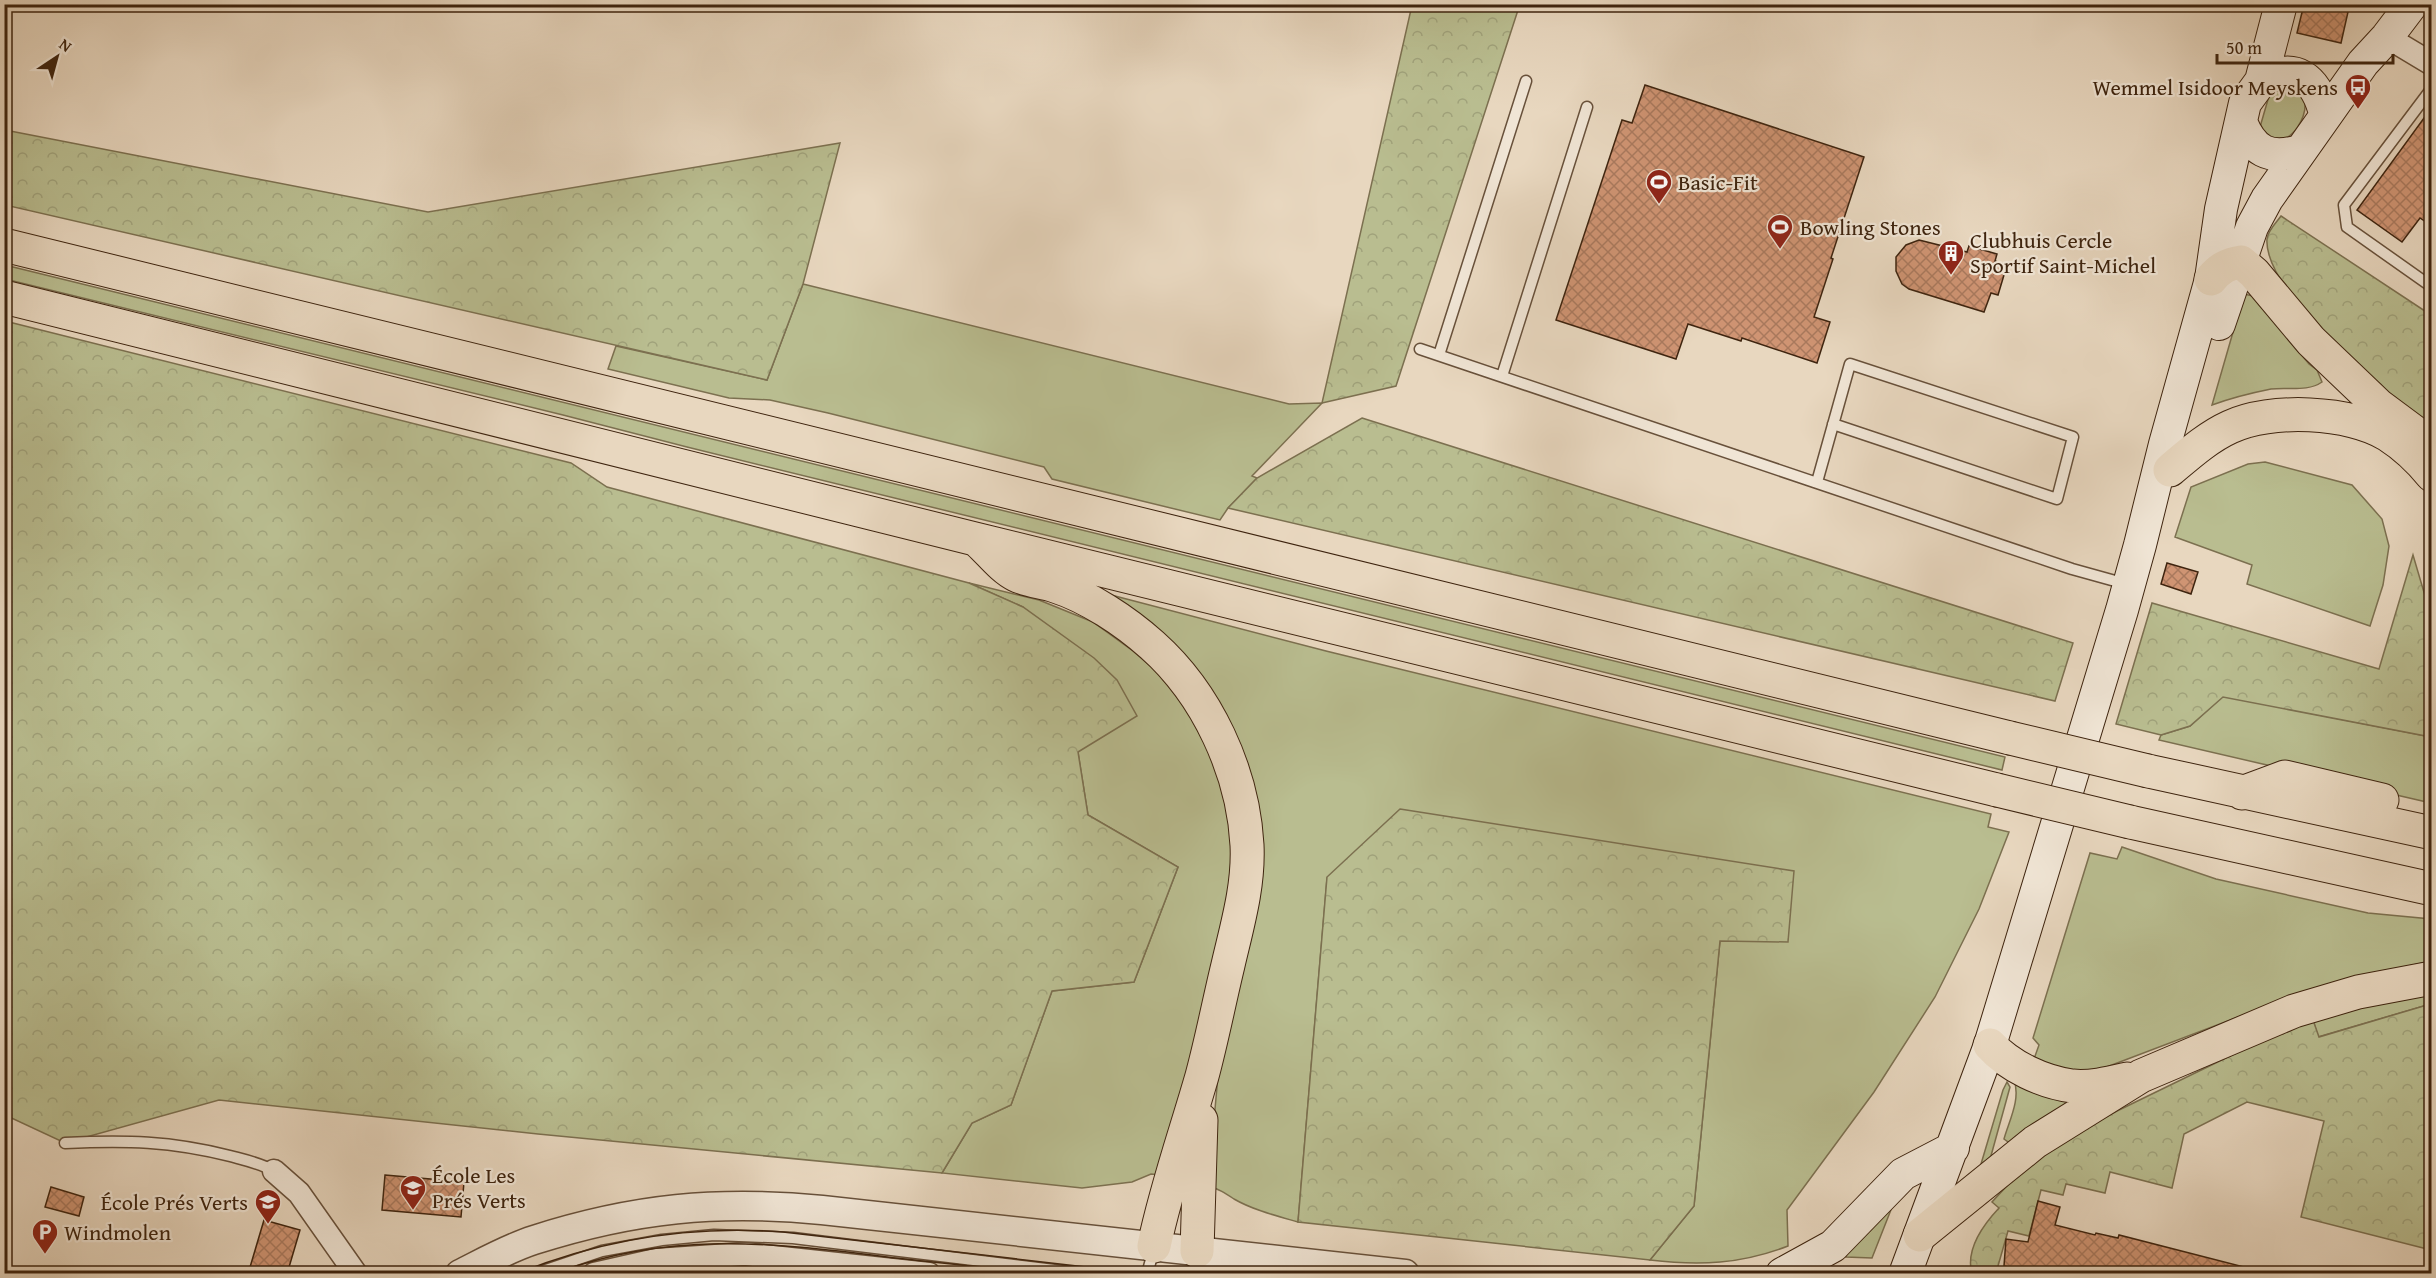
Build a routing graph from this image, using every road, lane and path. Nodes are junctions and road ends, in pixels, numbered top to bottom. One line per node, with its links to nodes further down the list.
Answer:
1 (2281, 4): 6 (main road)
2 (2412, 4): 3 (main road)
3 (2387, 37): 4 (street); 9 (main road)
4 (2432, 64)
5 (1526, 81): 18 (lane)
6 (2261, 81): 9 (main road); 10 (main road)
7 (2432, 88): 15 (lane)
8 (1587, 107): 19 (lane)
9 (2325, 113): 11 (main road)
10 (2241, 122): 11 (main road); 14 (main road)
11 (2299, 152): 13 (main road)
12 (4, 245): 28 (highway, bridge)
13 (2241, 262): 14 (highway); 21 (highway); 22 (main road)
14 (2211, 279): 26 (main road)
15 (2432, 287)
16 (4, 297): 25 (highway)
17 (1420, 349): 18 (lane)
18 (1439, 355): 19 (lane)
19 (1502, 376): 24 (lane)
20 (1833, 424): 20 (lane); 24 (lane)
21 (2432, 448)
22 (2170, 470): 23 (highway); 26 (main road)
23 (2432, 475)
24 (1816, 482): 27 (lane)
25 (975, 539): 31 (highway, bridge); 34 (highway)
26 (2140, 545): 27 (main road)
27 (2128, 585): 33 (main road)
28 (2242, 793): 29 (highway); 30 (highway)
29 (2432, 811)
30 (2432, 833)
31 (2432, 889)
32 (2432, 978): 35 (highway)
33 (1990, 1045): 35 (highway); 37 (main road)
34 (1203, 1073): 40 (highway); 41 (highway)
35 (2141, 1076): 39 (highway)
36 (65, 1143): 38 (lane)
37 (1953, 1148): 39 (main road); 51 (main road)
38 (274, 1171): 44 (street)
39 (1920, 1235): 52 (main road)
40 (1197, 1251): 41 (street); 50 (street)
41 (1151, 1260): 45 (street)
42 (745, 1264): 43 (street); 48 (street)
43 (628, 1269): 47 (street)
44 (356, 1274)
45 (459, 1274)
46 (534, 1274): 49 (lane)
47 (594, 1274)
48 (929, 1274)
49 (1087, 1274)
50 (1405, 1274)
51 (1782, 1274)
52 (1905, 1274)

